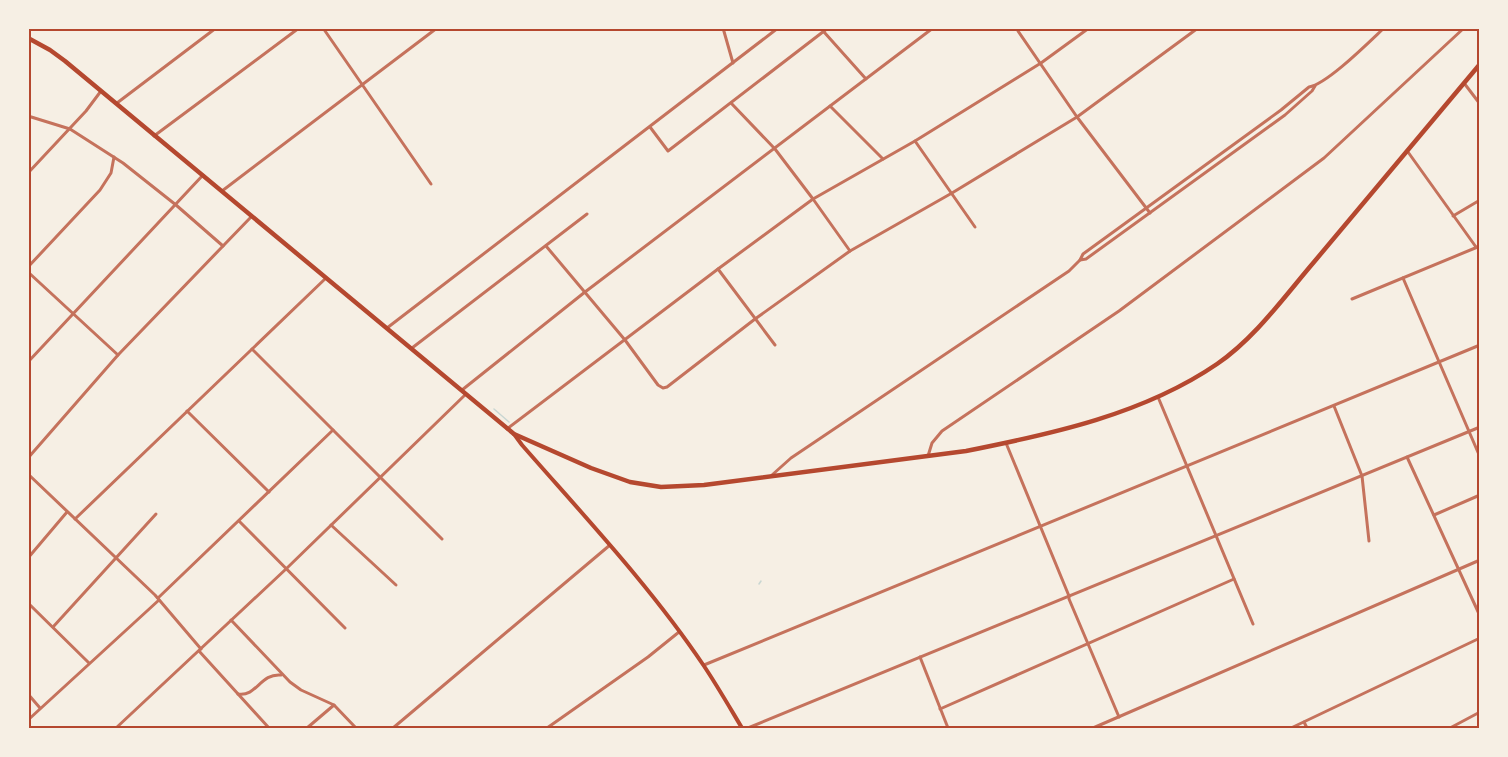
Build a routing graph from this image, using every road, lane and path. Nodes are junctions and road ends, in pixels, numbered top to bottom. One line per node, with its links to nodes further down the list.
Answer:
1 (216, 28): 24 (street)
2 (298, 28): 32 (street)
3 (323, 28): 21 (street)
4 (437, 28): 21 (street)
5 (723, 28): 16 (street)
6 (778, 28): 16 (street)
7 (828, 28): 14 (street)
8 (933, 28): 19 (street)
9 (1016, 28): 17 (street)
10 (1089, 28): 17 (street)
11 (1198, 28): 29 (street)
12 (1384, 28): 22 (street)
13 (1464, 28): 84 (street)
14 (824, 32): 19 (street); 25 (street)
15 (28, 38): 23 (main road)
16 (733, 63): 30 (street)
17 (1041, 63): 29 (street); 33 (street)
18 (1479, 64): 20 (main road)
19 (866, 79): 27 (street)
20 (1464, 83): 26 (street); 35 (main road)
21 (362, 85): 40 (street); 41 (street)
22 (1315, 86): 46 (street); 47 (street)
23 (101, 91): 24 (main road); 31 (street)
24 (116, 103): 32 (main road)
25 (731, 103): 30 (street); 34 (street)
26 (1479, 104)
27 (830, 106): 34 (street); 37 (street)
28 (28, 116): 31 (street)
29 (1077, 117): 42 (street); 46 (street)
30 (650, 127): 65 (street)
31 (70, 129): 36 (street); 38 (street)
32 (154, 136): 39 (main road)
33 (915, 141): 37 (street); 42 (street)
34 (775, 148): 43 (street); 61 (street)
35 (1408, 152): 50 (street); 75 (main road)
36 (114, 157): 45 (street); 57 (street)
37 (883, 159): 43 (street)
38 (28, 172)
39 (203, 176): 41 (main road); 45 (street)
40 (431, 184)
41 (222, 191): 49 (main road)
42 (952, 193): 51 (street); 55 (street)
43 (813, 199): 55 (street); 58 (street)
44 (1479, 200): 50 (street)
45 (176, 205): 52 (street); 63 (street)
46 (1146, 208): 47 (street); 56 (street)
47 (1150, 213): 56 (street)
48 (587, 214): 53 (street)
49 (252, 216): 52 (street); 59 (main road)
50 (1453, 216): 54 (street)
51 (975, 227)
52 (223, 246): 71 (street)
53 (546, 246): 61 (street); 69 (street)
54 (1478, 247): 60 (street)
55 (850, 251): 64 (street)
56 (1080, 260): 92 (street)
57 (28, 269): 63 (street)
58 (718, 269): 64 (street); 66 (street)
59 (326, 278): 65 (main road); 70 (street)
60 (1403, 278): 62 (street); 73 (street)
61 (585, 292): 66 (street); 74 (street)
62 (1352, 299)
63 (74, 314): 71 (street); 72 (street)
64 (755, 319): 66 (street); 67 (street)
65 (387, 328): 69 (main road)
66 (625, 339): 79 (street)
67 (775, 345)
68 (1479, 345): 73 (street)
69 (412, 348): 74 (main road)
70 (252, 349): 77 (street); 80 (street)
71 (118, 356): 87 (street)
72 (28, 362)
73 (1439, 362): 76 (street); 81 (street)
74 (464, 392): 79 (main road); 91 (street)
75 (1158, 397): 83 (main road); 88 (street)
76 (1334, 406): 88 (street); 90 (street)
77 (187, 411): 93 (street); 98 (street)
78 (1479, 427): 81 (street)
79 (507, 429): 82 (main road)
80 (333, 430): 91 (street); 93 (street)
81 (1468, 432): 85 (street); 86 (street)
82 (514, 434): 92 (main road); 105 (main road)
83 (1006, 443): 84 (main road); 101 (street)
84 (928, 456): 92 (main road)
85 (1407, 457): 90 (street); 97 (street)
86 (1479, 457)
87 (28, 458)
88 (1188, 467): 101 (street); 102 (street)
89 (28, 474): 95 (street)
90 (1362, 476): 102 (street); 104 (street)
91 (380, 477): 100 (street); 103 (street)
92 (771, 477)
93 (269, 492): 99 (street)
94 (1479, 495): 97 (street)
95 (68, 512): 98 (street); 107 (street)
96 (156, 514): 106 (street)
97 (1434, 515): 110 (street)
98 (75, 519): 106 (street)
99 (239, 521): 109 (street); 114 (street)
100 (331, 525): 109 (street); 112 (street)
101 (1041, 527): 113 (street); 127 (street)
102 (1216, 536): 111 (street); 113 (street)
103 (442, 539)
104 (1369, 541)
105 (610, 544): 121 (main road); 142 (street)
106 (115, 557): 114 (street); 119 (street)
107 (28, 558)
108 (1479, 560): 110 (street)
109 (286, 569): 117 (street); 120 (street)
110 (1459, 570): 116 (street); 135 (street)
111 (1234, 579): 118 (street); 123 (street)
112 (396, 585)
113 (1070, 596): 123 (street); 125 (street)
114 (159, 599): 124 (street); 126 (street)
115 (28, 603): 119 (street)
116 (1479, 616)
117 (231, 620): 124 (street); 128 (street)
118 (1253, 624)
119 (53, 627): 126 (street)
120 (345, 627)
121 (679, 632): 127 (main road); 143 (street)
122 (1479, 638): 137 (street)
123 (1088, 644): 133 (street); 135 (street)
124 (200, 650): 129 (street); 138 (street)
125 (920, 657): 133 (street); 145 (street)
126 (89, 663): 132 (street)
127 (704, 665): 144 (main road)
128 (283, 675): 129 (street); 131 (street)
129 (236, 693): 139 (street)
130 (28, 694): 132 (street)
131 (334, 705): 140 (street); 141 (street)
132 (40, 708): 136 (street)
133 (940, 709): 146 (street)
134 (1479, 712): 150 (street)
135 (1119, 717): 147 (street)
136 (28, 720)
137 (1304, 722): 148 (street); 149 (street)
138 (116, 729)
139 (269, 729)
140 (307, 729)
141 (356, 729)
142 (393, 729)
143 (547, 729)
144 (742, 729)
145 (748, 729)
146 (948, 729)
147 (1093, 729)
148 (1291, 729)
149 (1307, 729)
150 (1450, 729)

